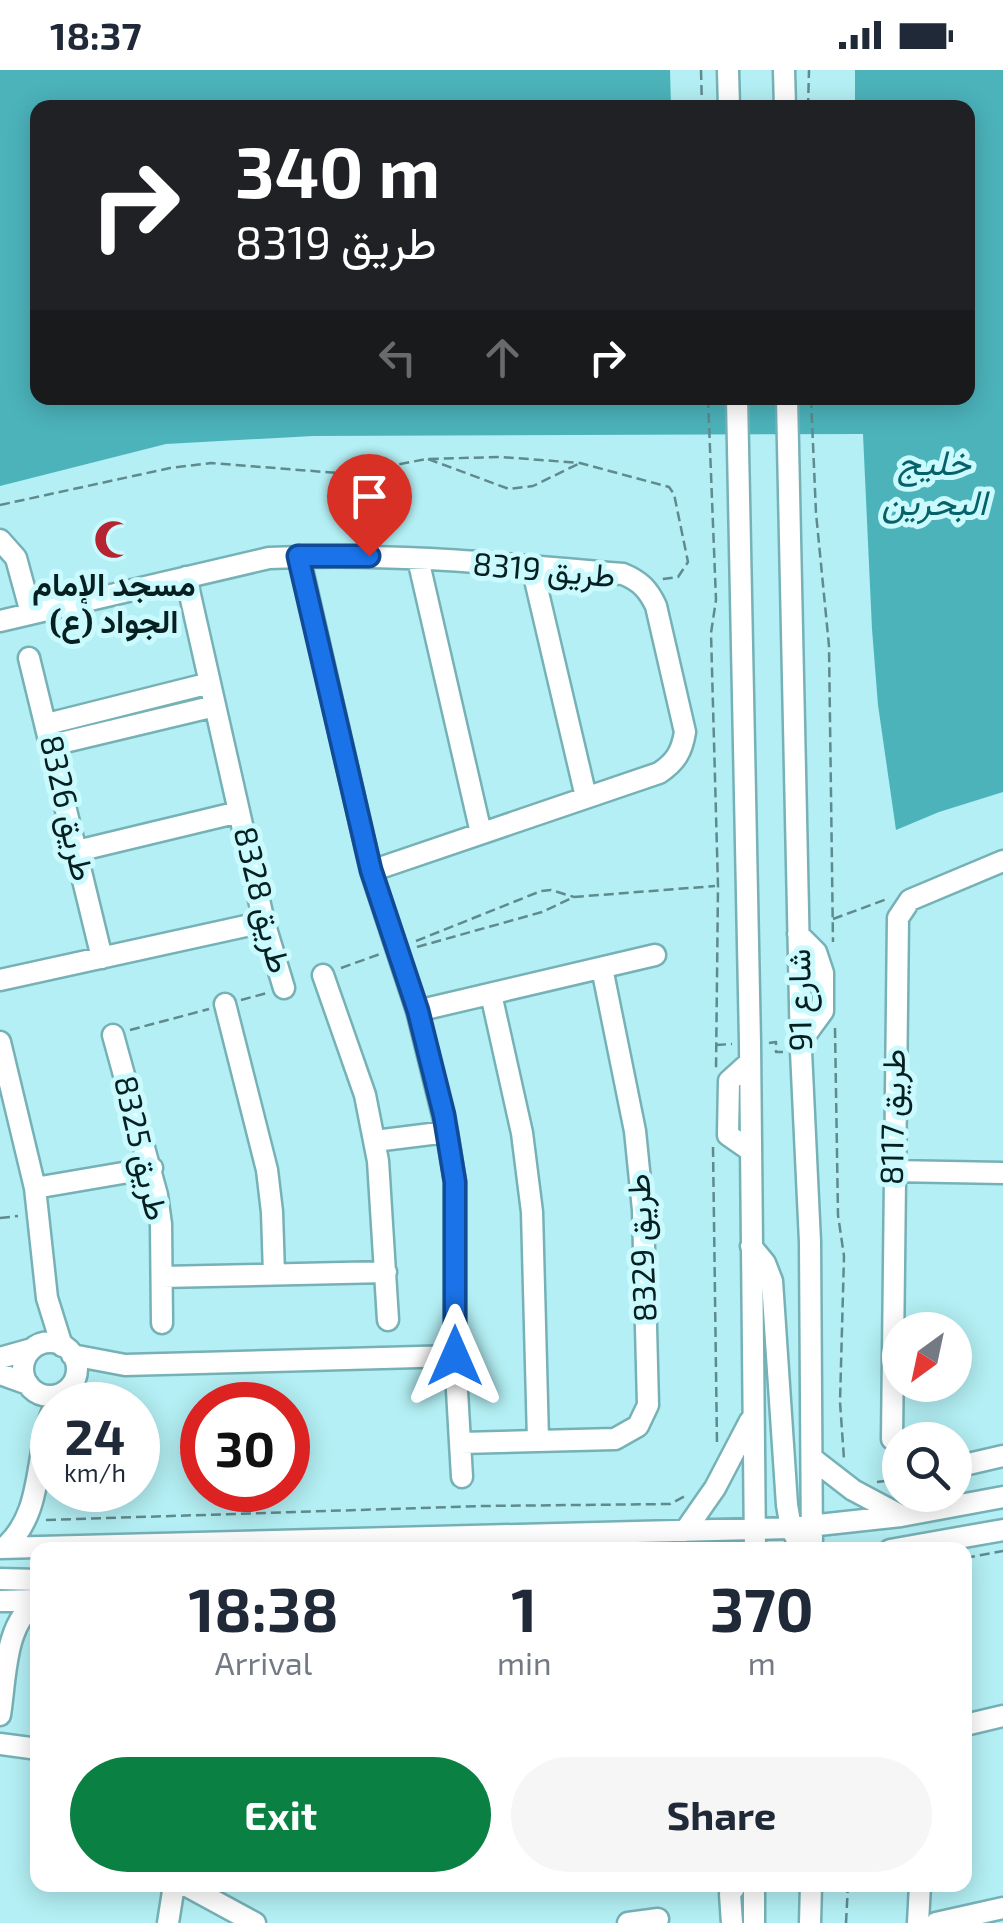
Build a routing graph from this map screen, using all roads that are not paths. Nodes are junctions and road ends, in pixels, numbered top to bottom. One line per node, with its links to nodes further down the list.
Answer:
1 (728, 70): 3 (street)
2 (784, 70): 4 (street)
3 (729, 100)
4 (785, 100)
5 (737, 405): 43 (street, شارع 91)
6 (787, 405): 64 (street, شارع 91)
7 (0, 540): 12 (street)
8 (298, 556): 9 (street, طريق 8319); 11 (street, طريق 8319); 23 (street)
9 (418, 559): 10 (street, طريق 8319); 20 (street)
10 (532, 568): 18 (street); 18 (street, طريق 8319)
11 (186, 577): 12 (street, طريق 8319); 15 (street, طريق 8328)
12 (31, 613): 13 (street, طريق 8319)
13 (0, 621)
14 (29, 658): 17 (street, طريق 8326)
15 (210, 683): 16 (street, طريق 8328); 17 (street)
16 (215, 706): 17 (street); 19 (street, طريق 8328)
17 (50, 734): 21 (street, طريق 8326)
18 (586, 797): 20 (street, طريق 8319)
19 (239, 812): 21 (street, طريق 8328); 24 (street, طريق 8328)
20 (480, 833): 23 (street, طريق 8319)
21 (76, 851): 26 (street, طريق 8326)
22 (1003, 862): 40 (street, طريق 8117)
23 (371, 870): 33 (street)
24 (264, 922): 26 (street); 30 (street, طريق 8328)
25 (656, 956): 27 (street)
26 (102, 958): 29 (street)
27 (602, 968): 31 (street); 61 (street, طريق 8329)
28 (322, 975): 38 (street)
29 (0, 980)
30 (284, 988)
31 (491, 994): 33 (street); 61 (street)
32 (225, 1004): 45 (street)
33 (418, 1011): 37 (street)
34 (113, 1035): 39 (street, طريق 8325)
35 (0, 1042): 36 (street)
36 (7, 1100): 42 (street)
37 (447, 1132): 38 (street); 52 (street)
38 (374, 1142): 44 (street)
39 (152, 1168): 42 (street); 46 (street, طريق 8325)
40 (892, 1171): 41 (street); 60 (street, طريق 8117)
41 (1003, 1173)
42 (36, 1188): 47 (street)
43 (751, 1246): 59 (street, شارع 91); 71 (street)
44 (386, 1272): 45 (street); 48 (street)
45 (274, 1274): 46 (street)
46 (162, 1277): 49 (street, طريق 8325)
47 (47, 1298): 50 (street); 51 (street)
48 (388, 1320)
49 (162, 1323)
50 (34, 1348): 51 (street); 53 (street); 58 (street)
51 (67, 1350): 54 (street); 56 (street)
52 (455, 1356): 54 (street); 62 (street)
53 (0, 1358)
54 (125, 1365): 57 (street)
55 (0, 1374): 58 (street)
56 (70, 1382)
57 (84, 1382)
58 (30, 1387)
59 (751, 1420): 72 (street); 74 (street, شارع 91)
60 (892, 1422)
61 (538, 1440): 62 (street, طريق 8329)
62 (461, 1443): 66 (street)
63 (1003, 1456): 65 (street)
64 (813, 1459): 69 (street); 70 (street, شارع 91)
65 (972, 1463)
66 (462, 1478)
67 (1003, 1498): 69 (street)
68 (36, 1512): 75 (street); 80 (street)
69 (902, 1516): 70 (street)
70 (813, 1526): 71 (street); 78 (street, شارع 91)
71 (791, 1528): 74 (street); 77 (street)
72 (685, 1530): 74 (street); 76 (street)
73 (1003, 1530): 79 (street)
74 (754, 1539)
75 (57, 1542)
76 (270, 1542)
77 (798, 1542)
78 (812, 1542)
79 (935, 1542)
80 (2, 1548): 81 (street)
81 (30, 1548)
82 (0, 1579): 83 (street)
83 (30, 1580)
84 (30, 1601): 85 (street)
85 (0, 1603): 87 (street)
86 (30, 1606): 87 (street)
87 (13, 1634): 88 (street)
88 (0, 1715)
89 (1003, 1716): 90 (street)
90 (972, 1723)
91 (0, 1744): 92 (street)
92 (30, 1749)
93 (173, 1892): 101 (street)
94 (198, 1892): 102 (street)
95 (731, 1892): 104 (street)
96 (754, 1892): 105 (street)
97 (811, 1892): 106 (street)
98 (920, 1892): 107 (street)
99 (1003, 1908): 108 (street)
100 (658, 1919): 103 (street)
101 (168, 1923)
102 (255, 1923)
103 (628, 1923)
104 (732, 1923)
105 (754, 1923)
106 (810, 1923)
107 (918, 1923)
108 (936, 1923)

